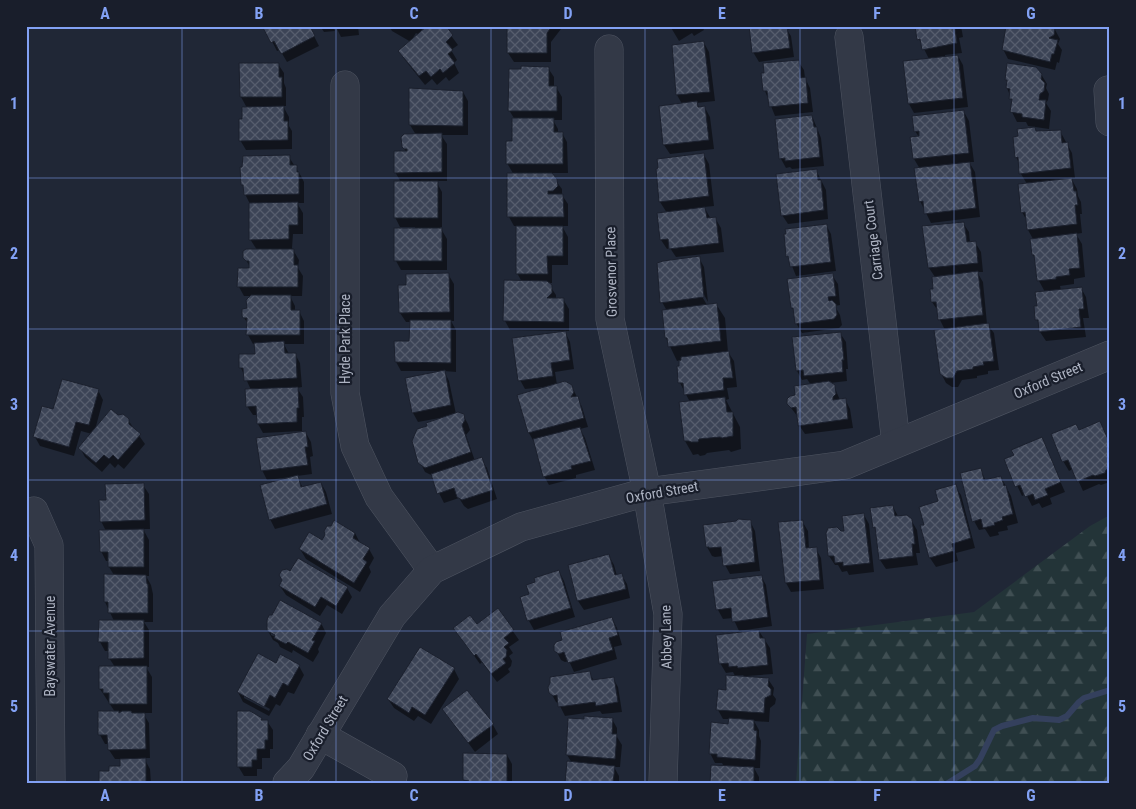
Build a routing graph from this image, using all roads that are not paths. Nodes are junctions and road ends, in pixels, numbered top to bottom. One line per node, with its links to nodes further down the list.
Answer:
1 (849, 37): 7 (street, Carriage Court)
2 (609, 49): 8 (street, Grosvenor Place)
3 (345, 85): 10 (street, Hyde Park Place)
4 (1108, 90): 5 (street)
5 (1110, 122)
6 (1110, 355): 7 (street, Oxford Street)
7 (896, 443): 8 (street, Oxford Street)
8 (647, 492): 10 (street, Oxford Street); 15 (street, Abbey Lane)
9 (34, 511): 13 (street, Bayswater Avenue)
10 (432, 570): 11 (street, Oxford Street)
11 (320, 735): 12 (street); 14 (street, Oxford Street)
12 (393, 776)
13 (51, 783)
14 (287, 783)
15 (663, 783)

